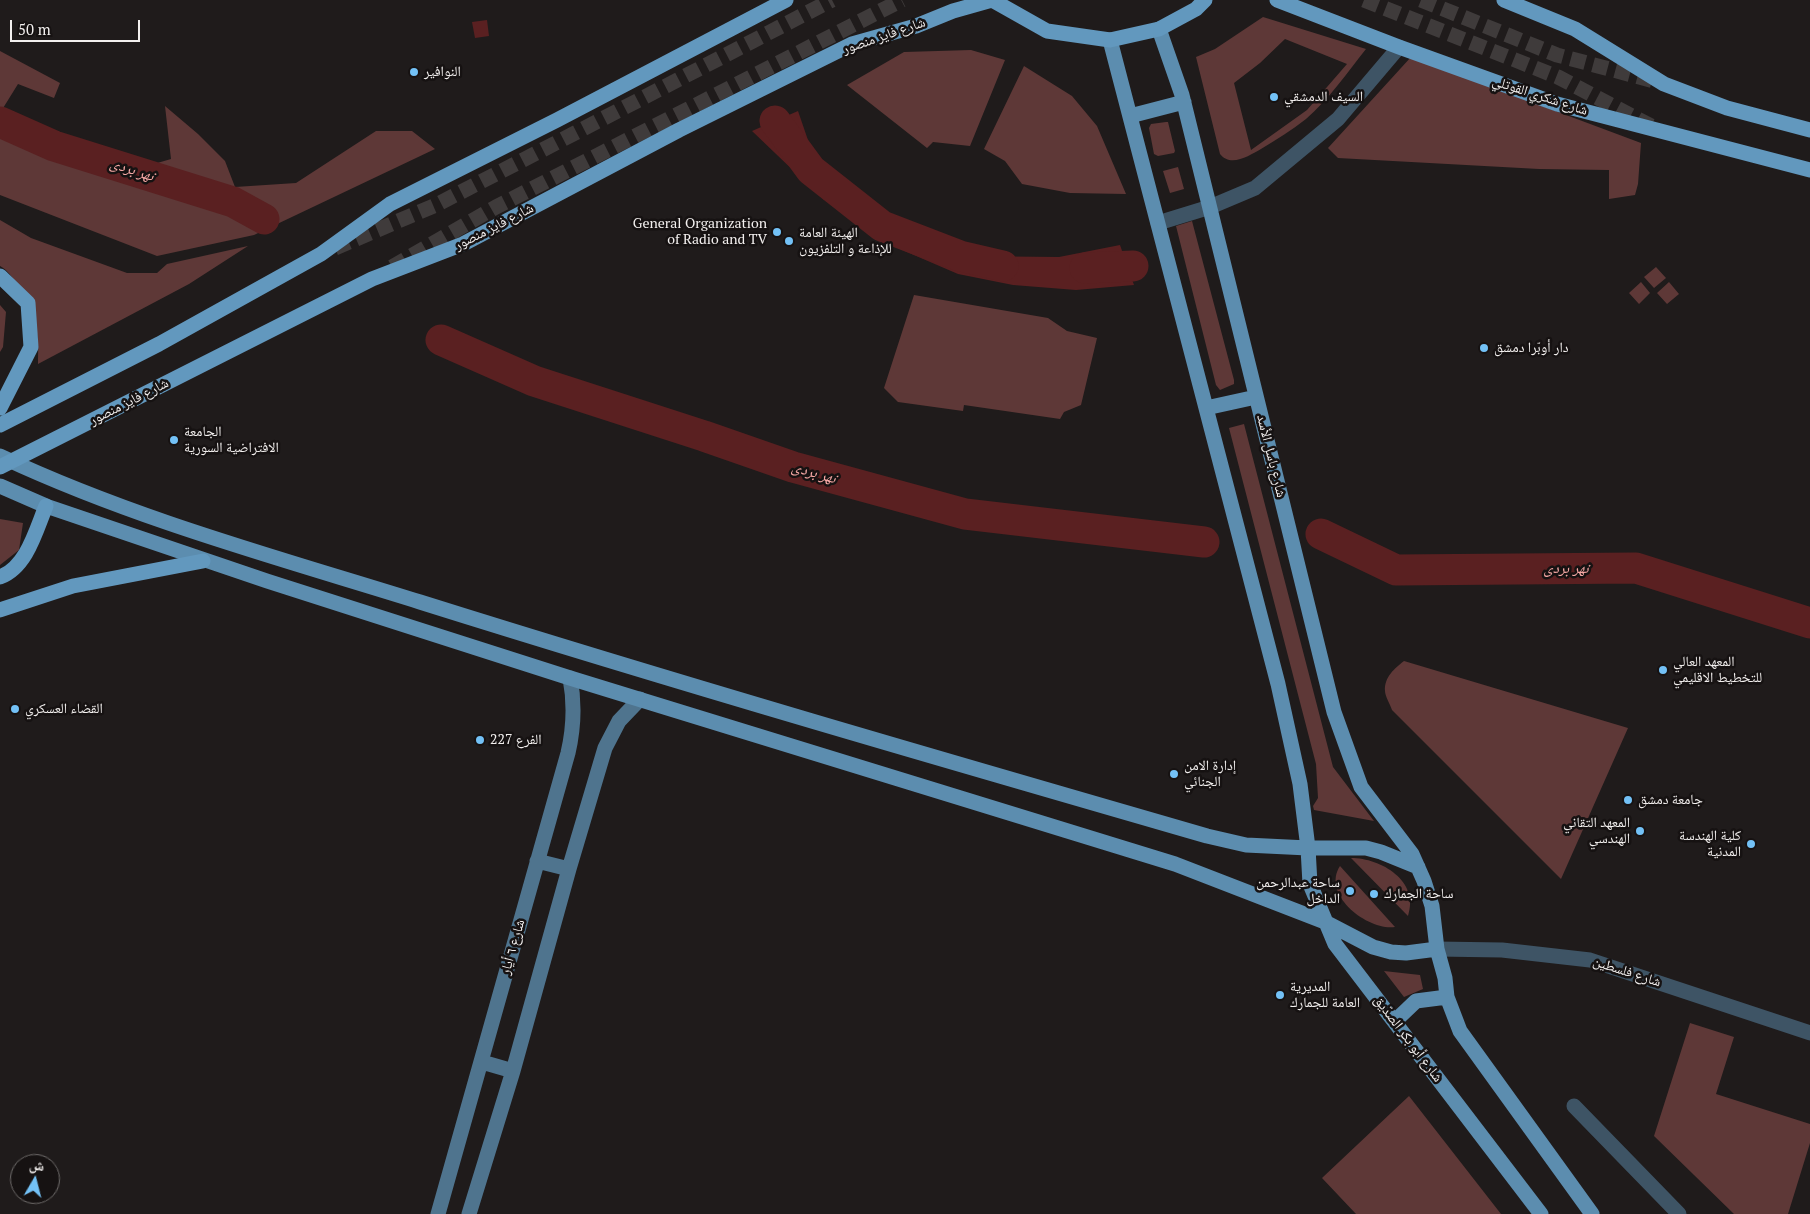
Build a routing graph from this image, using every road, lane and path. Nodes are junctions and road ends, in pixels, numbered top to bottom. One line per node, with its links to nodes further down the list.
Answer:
1 (786, 0): 19 (highway)
2 (992, 0): 7 (highway); 21 (highway, شارع فايز منصور)
3 (1205, 0): 6 (highway)
4 (1277, 0): 8 (highway, شارع شكري القوتلي)
5 (1504, 0): 11 (highway)
6 (1159, 29): 7 (highway); 9 (main road, شارع باسل الأسد)
7 (1110, 40): 10 (main road)
8 (1399, 47): 12 (highway, شارع شكري القوتلي); 13 (street)
9 (1184, 102): 10 (main road); 13 (main road, شارع باسل الأسد)
10 (1130, 116): 14 (main road)
11 (1810, 130)
12 (1810, 170)
13 (1210, 208): 14 (street); 16 (main road, شارع باسل الأسد)
14 (1158, 223): 18 (main road)
15 (0, 276): 17 (highway)
16 (1256, 397): 18 (main road); 31 (main road, شارع باسل الأسد)
17 (0, 408)
18 (1206, 408): 29 (main road)
19 (0, 425)
20 (0, 456): 29 (main road)
21 (0, 468)
22 (0, 486): 23 (main road)
23 (46, 506): 24 (main road); 25 (highway)
24 (204, 561): 26 (highway); 27 (main road)
25 (0, 577)
26 (0, 610)
27 (570, 678): 28 (main road); 30 (main road, شارع ٦ أيار)
28 (640, 699): 32 (main road); 33 (main road)
29 (1308, 848): 31 (main road); 33 (main road, شارع أبو بكر الصدّيق)
30 (537, 861): 32 (main road); 38 (main road, شارع ٦ أيار)
31 (1418, 867): 34 (main road, شارع باسل الأسد)
32 (569, 869): 39 (main road)
33 (1325, 922): 34 (main road); 36 (main road, شارع أبو بكر الصدّيق)
34 (1437, 949): 35 (main road); 37 (street, شارع فلسطين)
35 (1447, 997): 36 (main road); 44 (main road)
36 (1395, 1021): 43 (main road, شارع أبو بكر الصدّيق)
37 (1810, 1033)
38 (482, 1062): 39 (main road); 41 (main road, شارع ٦ أيار)
39 (514, 1071): 42 (main road)
40 (1574, 1106): 45 (street)
41 (438, 1214)
42 (469, 1214)
43 (1541, 1214)
44 (1592, 1214)
45 (1679, 1214)

